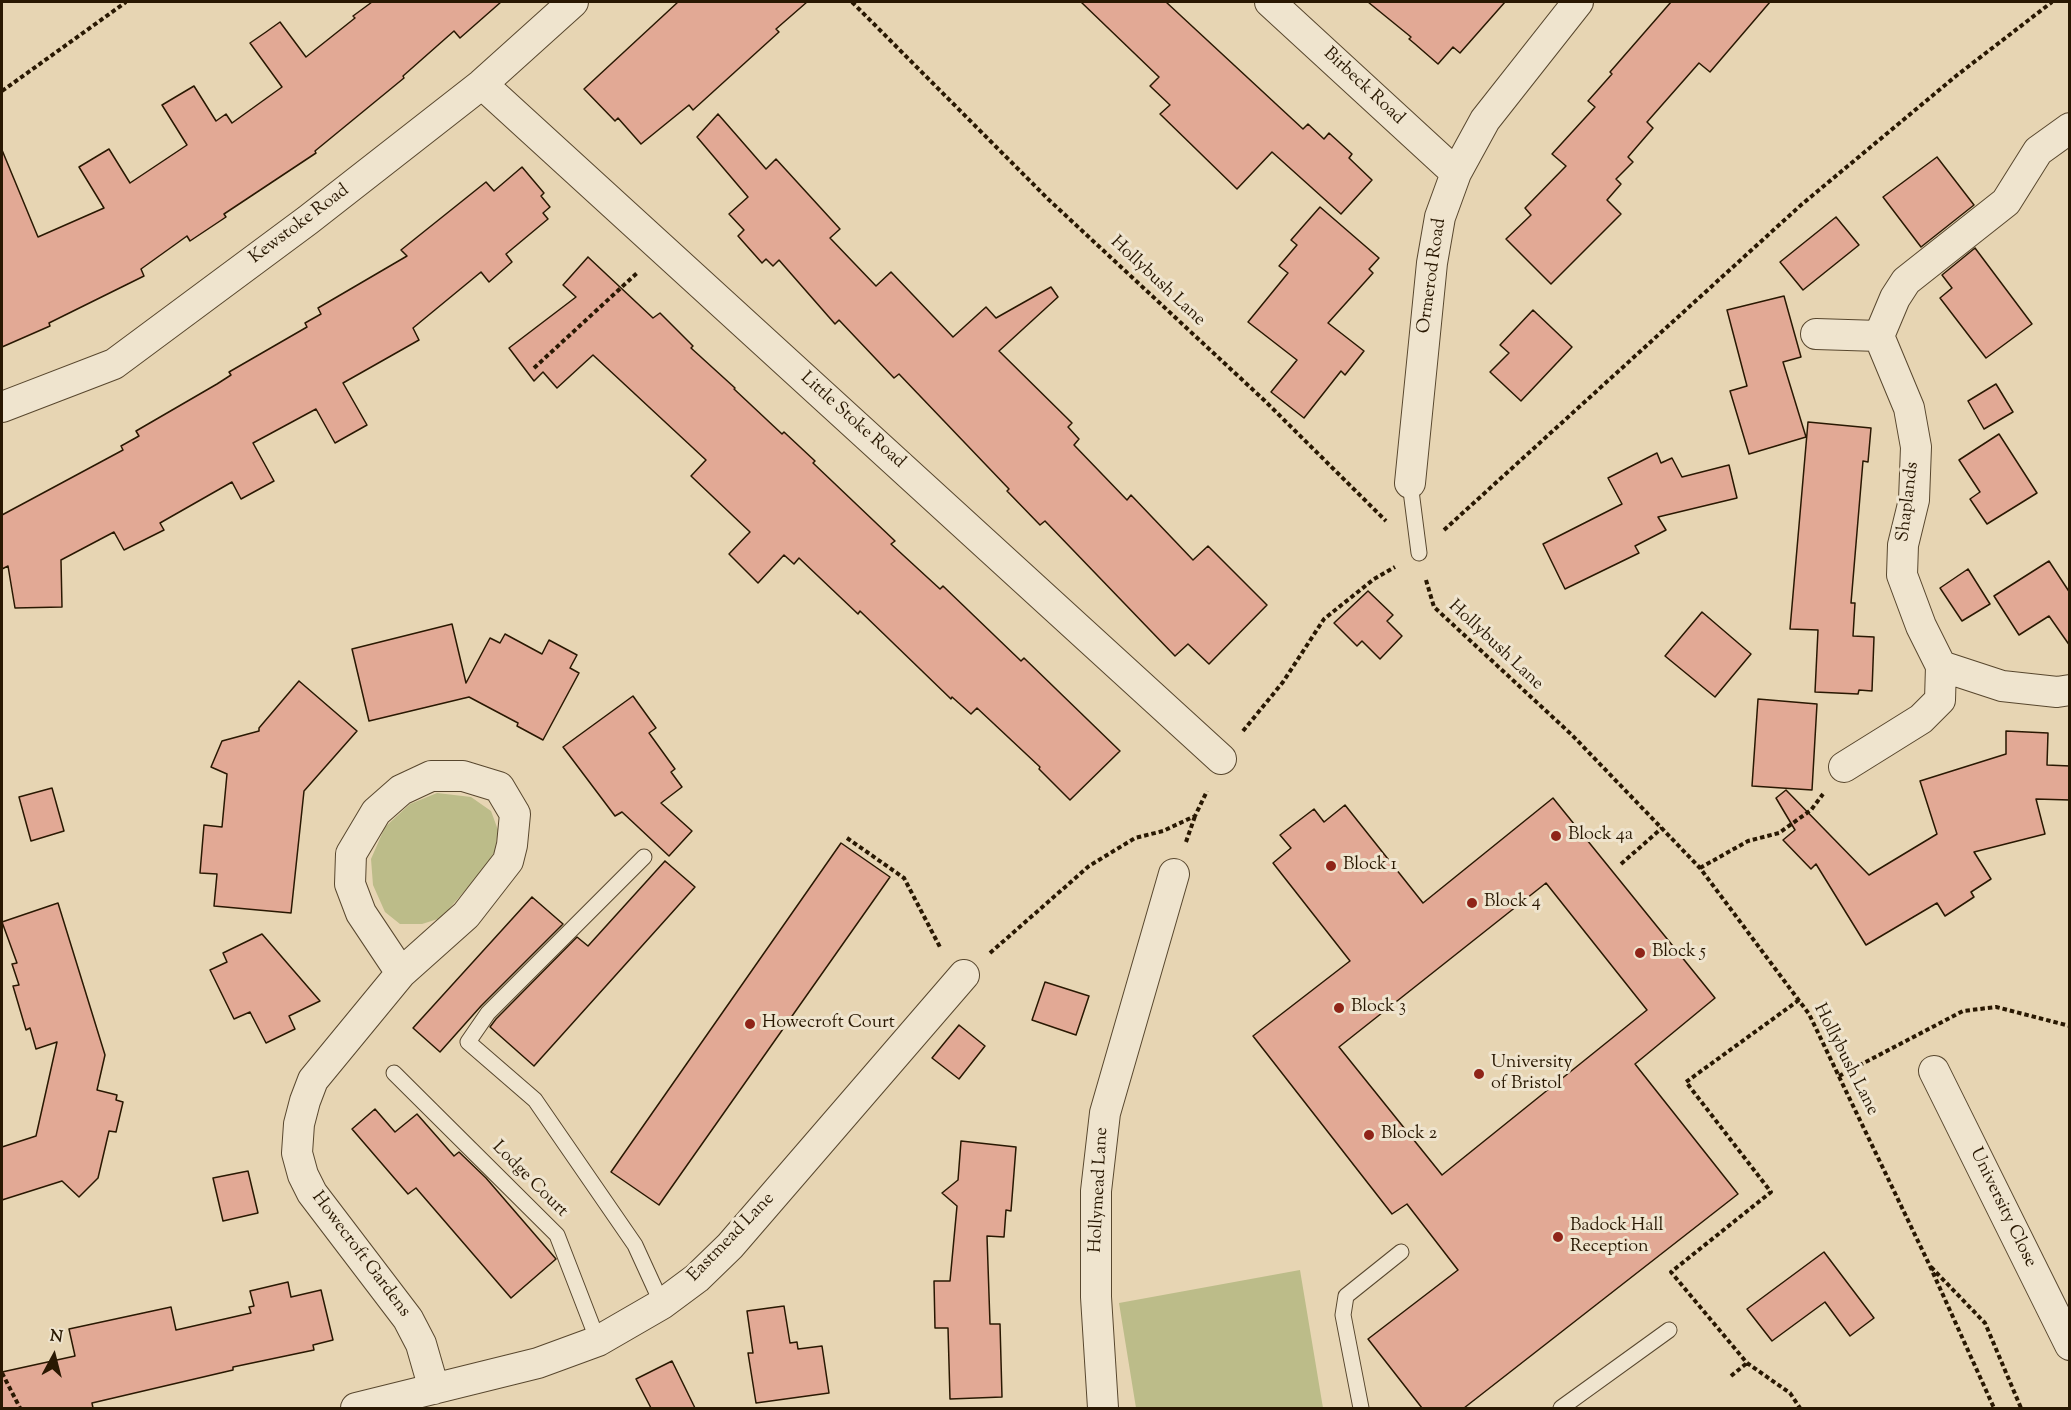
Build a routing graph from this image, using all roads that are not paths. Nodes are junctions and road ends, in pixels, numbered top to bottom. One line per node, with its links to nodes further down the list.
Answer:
1 (573, 2): 4 (street, Kewstoke Road)
2 (1270, 2): 6 (street, Birbeck Road)
3 (1578, 2): 6 (street, Ormerod Road)
4 (482, 84): 9 (street, Kewstoke Road); 14 (street, Little Stoke Road)
5 (2070, 128): 8 (street)
6 (1456, 173): 10 (street, Ormerod Road)
7 (1815, 334): 8 (street)
8 (1879, 336): 12 (street, Shaplands)
9 (2, 407)
10 (1410, 483): 11 (lane)
11 (1419, 553)
12 (1941, 666): 13 (street); 15 (street, Shaplands)
13 (2070, 690)
14 (1221, 759)
15 (1844, 768)
16 (644, 857): 23 (lane)
17 (1174, 874): 29 (street, Hollymead Lane)
18 (401, 973): 18 (street, Howecroft Gardens); 27 (street, Howecroft Gardens)
19 (961, 978): 23 (street, Eastmead Lane)
20 (1934, 1071): 26 (street, University Close)
21 (394, 1073): 25 (lane, Lodge Court)
22 (1401, 1252): 30 (lane)
23 (662, 1304): 25 (street, Eastmead Lane)
24 (1669, 1330): 31 (lane)
25 (598, 1341): 27 (street, Eastmead Lane)
26 (2070, 1345)
27 (434, 1389): 28 (street, Eastmead Lane)
28 (356, 1408)
29 (1103, 1408)
30 (1361, 1408)
31 (1562, 1408)

